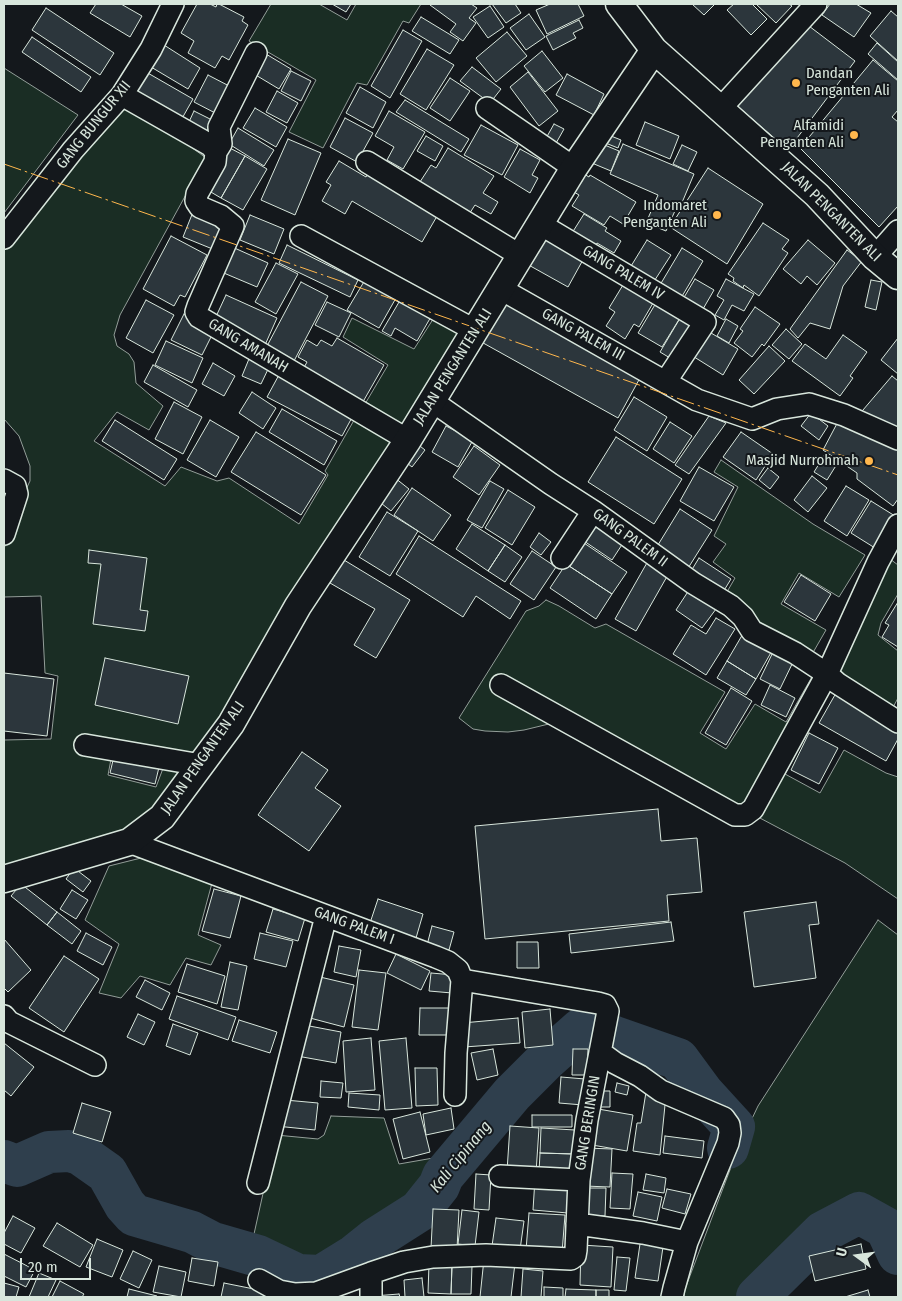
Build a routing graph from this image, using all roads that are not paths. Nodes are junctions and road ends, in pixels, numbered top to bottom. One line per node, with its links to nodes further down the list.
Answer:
1 (173, 4): 6 (street, GANG BUNGUR XII)
2 (619, 4): 4 (street)
3 (816, 4): 8 (street)
4 (654, 50): 8 (street, JALAN PENGANTEN ALI); 11 (street, JALAN PENGANTEN ALI)
5 (256, 53): 9 (street)
6 (122, 95): 9 (street); 15 (street, GANG BUNGUR XII)
7 (487, 108): 11 (street)
8 (720, 108): 17 (street, JALAN PENGANTEN ALI)
9 (216, 152): 24 (street, GANG AMANAH)
10 (366, 162): 16 (street)
11 (574, 168): 12 (street, JALAN PENGANTEN ALI)
12 (540, 224): 16 (street, JALAN PENGANTEN ALI); 21 (street, GANG PALEM IV)
13 (898, 231): 17 (street)
14 (301, 236): 20 (street)
15 (4, 238)
16 (521, 256): 19 (street, JALAN PENGANTEN ALI)
17 (875, 257): 18 (street, JALAN PENGANTEN ALI)
18 (898, 276)
19 (501, 289): 20 (street, JALAN PENGANTEN ALI); 21 (street, GANG PALEM III)
20 (476, 331): 22 (street, JALAN PENGANTEN ALI)
21 (666, 381): 23 (street, GANG PALEM III)
22 (432, 401): 24 (street, JALAN PENGANTEN ALI); 26 (street, GANG PALEM II)
23 (898, 439)
24 (408, 440): 34 (street, JALAN PENGANTEN ALI)
25 (4, 480): 28 (street)
26 (593, 511): 29 (street); 30 (street, GANG PALEM II)
27 (898, 525): 30 (street)
28 (4, 534)
29 (562, 558)
30 (827, 674): 31 (street); 32 (street, GANG PALEM II)
31 (501, 685)
32 (898, 722)
33 (85, 745): 34 (street)
34 (201, 765): 35 (street, JALAN PENGANTEN ALI)
35 (129, 842): 36 (street, JALAN PENGANTEN ALI); 37 (street, GANG PALEM I)
36 (4, 879)
37 (326, 916): 38 (street, GANG PALEM I); 45 (street)
38 (462, 980): 40 (street, GANG BERINGIN); 42 (street)
39 (4, 1016): 41 (street)
40 (601, 1050): 44 (street, GANG BERINGIN); 47 (street)
41 (95, 1065)
42 (455, 1095)
43 (500, 1176): 44 (street, GANG BERINGIN)
44 (579, 1180): 46 (street)
45 (258, 1183)
46 (577, 1224): 47 (street); 48 (street)
47 (686, 1242): 51 (street)
48 (371, 1273): 49 (street); 50 (street)
49 (259, 1280)
50 (372, 1297)
51 (672, 1297)

